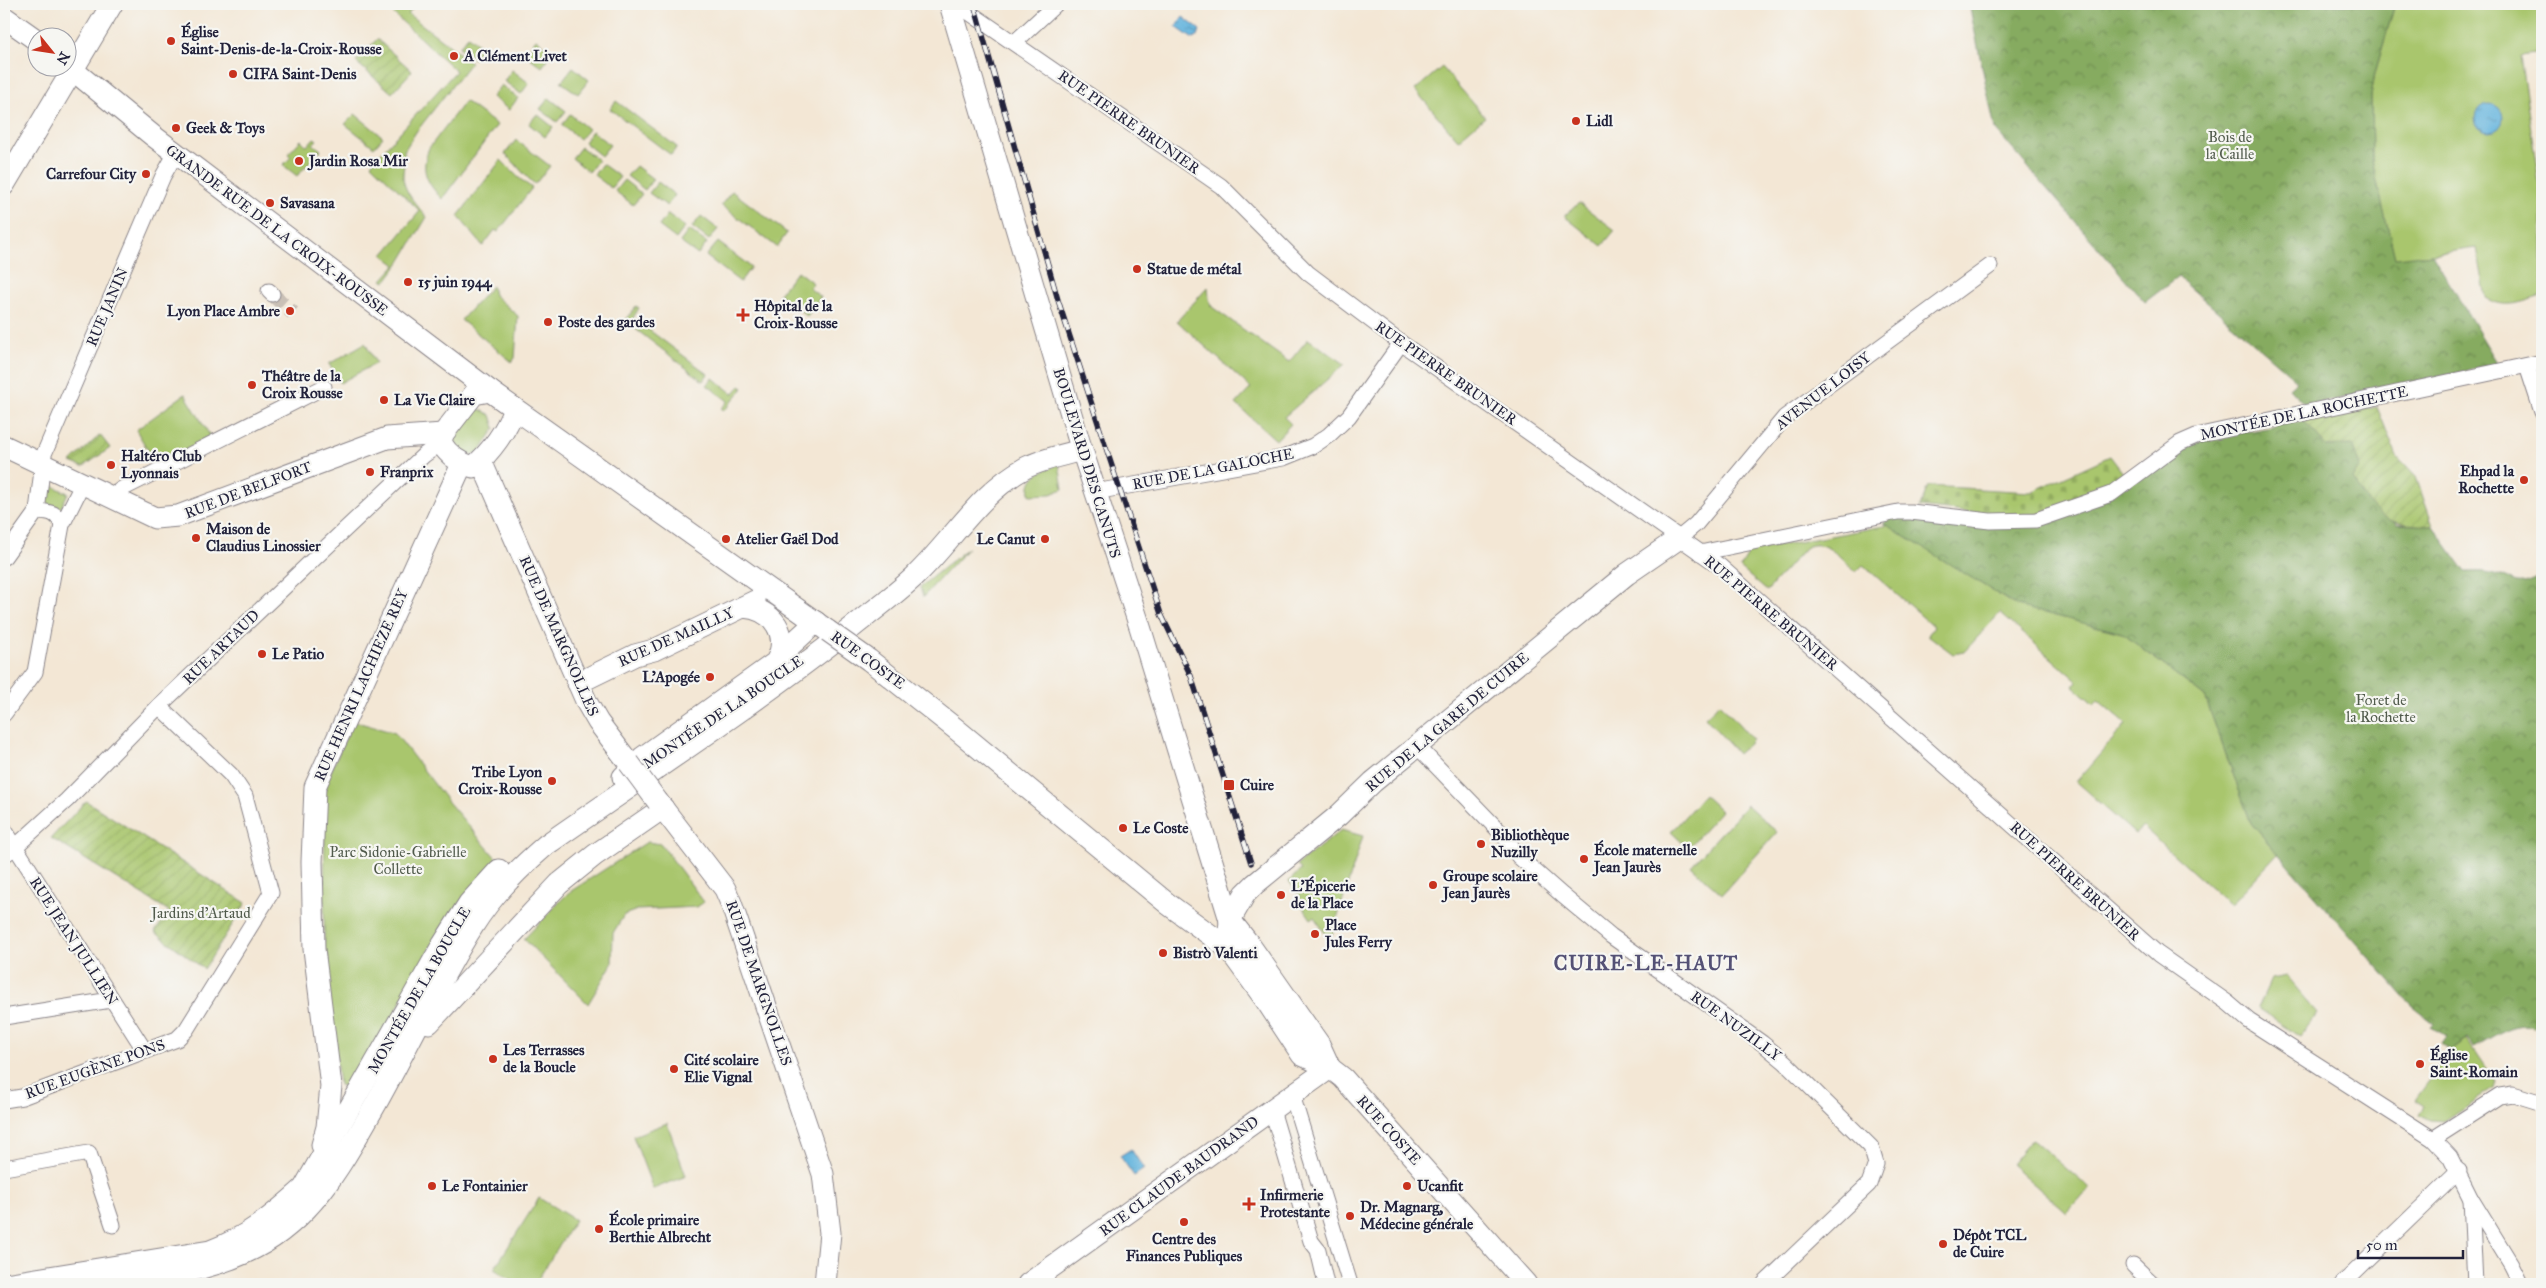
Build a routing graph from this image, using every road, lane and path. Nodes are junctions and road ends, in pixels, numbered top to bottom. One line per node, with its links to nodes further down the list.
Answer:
1 (112, 4): 8 (street)
2 (950, 4): 23 (street, BOULEVARD DES CANUTS)
3 (957, 4): 7 (street, RUE PIERRE BRUNIER)
4 (1056, 4): 7 (street)
5 (4, 17): 6 (street)
6 (28, 34)
7 (1015, 42): 14 (street, RUE PIERRE BRUNIER)
8 (78, 56)
9 (78, 74): 11 (street, GRANDE RUE DE LA CROIX-ROUSSE)
10 (64, 78): 12 (street)
11 (176, 153): 18 (street, GRANDE RUE DE LA CROIX-ROUSSE); 25 (street, RUE JANIN)
12 (4, 185)
13 (1990, 266): 31 (street, AVENUE LOISY)
14 (1401, 343): 28 (street, RUE DE LA GALOCHE); 31 (street, RUE PIERRE BRUNIER)
15 (2542, 362): 16 (street, MONTÉE DE LA ROCHETTE)
16 (2527, 366): 20 (street); 33 (street, MONTÉE DE LA ROCHETTE)
17 (324, 387): 27 (street)
18 (490, 391): 19 (street, GRANDE RUE DE LA CROIX-ROUSSE); 21 (street)
19 (514, 408): 24 (street, RUE HENRI LACHIEZE REY); 35 (street, RUE COSTE)
20 (2542, 412)
21 (442, 438): 24 (street); 26 (street, RUE DE BELFORT); 40 (street, RUE ARTAUD)
22 (4, 446): 25 (street, RUE DE BELFORT)
23 (1082, 450): 28 (street, BOULEVARD DES CANUTS); 32 (street, MONTÉE DE LA BOUCLE)
24 (471, 462): 39 (street, RUE DE MARGNOLLES); 63 (street, RUE HENRI LACHIEZE REY)
25 (42, 463): 26 (street, RUE DE BELFORT); 29 (street, RUE JANIN)
26 (82, 485): 30 (street)
27 (120, 490)
28 (1096, 492): 47 (street, BOULEVARD DES CANUTS)
29 (37, 511): 30 (street); 34 (street)
30 (62, 525): 41 (street)
31 (1678, 539): 33 (street, RUE PIERRE BRUNIER); 42 (street, RUE DE LA GARE DE CUIRE)
32 (946, 540): 43 (street, MONTÉE DE LA BOUCLE); 53 (street, MONTÉE DE LA BOUCLE)
33 (1700, 553): 59 (street, RUE PIERRE BRUNIER)
34 (4, 556)
35 (771, 589): 36 (street, RUE DE MAILLY); 37 (street, RUE COSTE)
36 (743, 607): 38 (street); 39 (street, RUE DE MAILLY)
37 (822, 627): 38 (street); 48 (street, RUE COSTE, bridge)
38 (779, 656): 43 (street)
39 (578, 683): 44 (street, RUE DE MARGNOLLES, bridge)
40 (159, 706): 46 (street, RUE ARTAUD); 52 (street, RUE EUGÈNE PONS)
41 (4, 714)
42 (1417, 746): 47 (street, RUE DE LA GARE DE CUIRE); 73 (street, RUE NUZILLY)
43 (610, 789): 63 (street, MONTÉE DE LA BOUCLE)
44 (661, 805): 53 (street); 66 (street, RUE DE MARGNOLLES)
45 (4, 829): 46 (street, RUE JEAN JULLIEN)
46 (9, 852): 50 (street, RUE JEAN JULLIEN)
47 (1230, 920): 48 (street); 49 (street); 54 (street, RUE COSTE)
48 (1207, 931): 49 (street, RUE COSTE)
49 (1228, 948): 54 (street, RUE COSTE)
50 (111, 1000): 51 (street); 52 (street, RUE JEAN JULLIEN)
51 (4, 1017)
52 (145, 1052): 56 (street, RUE EUGÈNE PONS)
53 (403, 1057): 68 (street, MONTÉE DE LA BOUCLE)
54 (1330, 1068): 55 (street, RUE CLAUDE BAUDRAND); 72 (street, RUE COSTE)
55 (1292, 1095): 58 (street, RUE CLAUDE BAUDRAND); 71 (street)
56 (4, 1100)
57 (2542, 1103): 59 (street)
58 (1272, 1110): 69 (street, RUE CLAUDE BAUDRAND); 70 (street)
59 (2433, 1139): 61 (street, RUE PIERRE BRUNIER)
60 (4, 1168): 64 (street)
61 (2459, 1171): 62 (street, RUE PIERRE BRUNIER); 75 (street)
62 (2471, 1199): 76 (street, RUE PIERRE BRUNIER); 77 (street, RUE PIERRE BRUNIER)
63 (284, 1206): 67 (street, MONTÉE DE LA BOUCLE)
64 (113, 1224)
65 (2133, 1265): 74 (street)
66 (823, 1279)
67 (5, 1284)
68 (106, 1284)
69 (1028, 1284)
70 (1326, 1284)
71 (1350, 1284)
72 (1526, 1284)
73 (1764, 1284)
74 (2153, 1284)
75 (2342, 1284)
76 (2475, 1284)
77 (2521, 1284)

